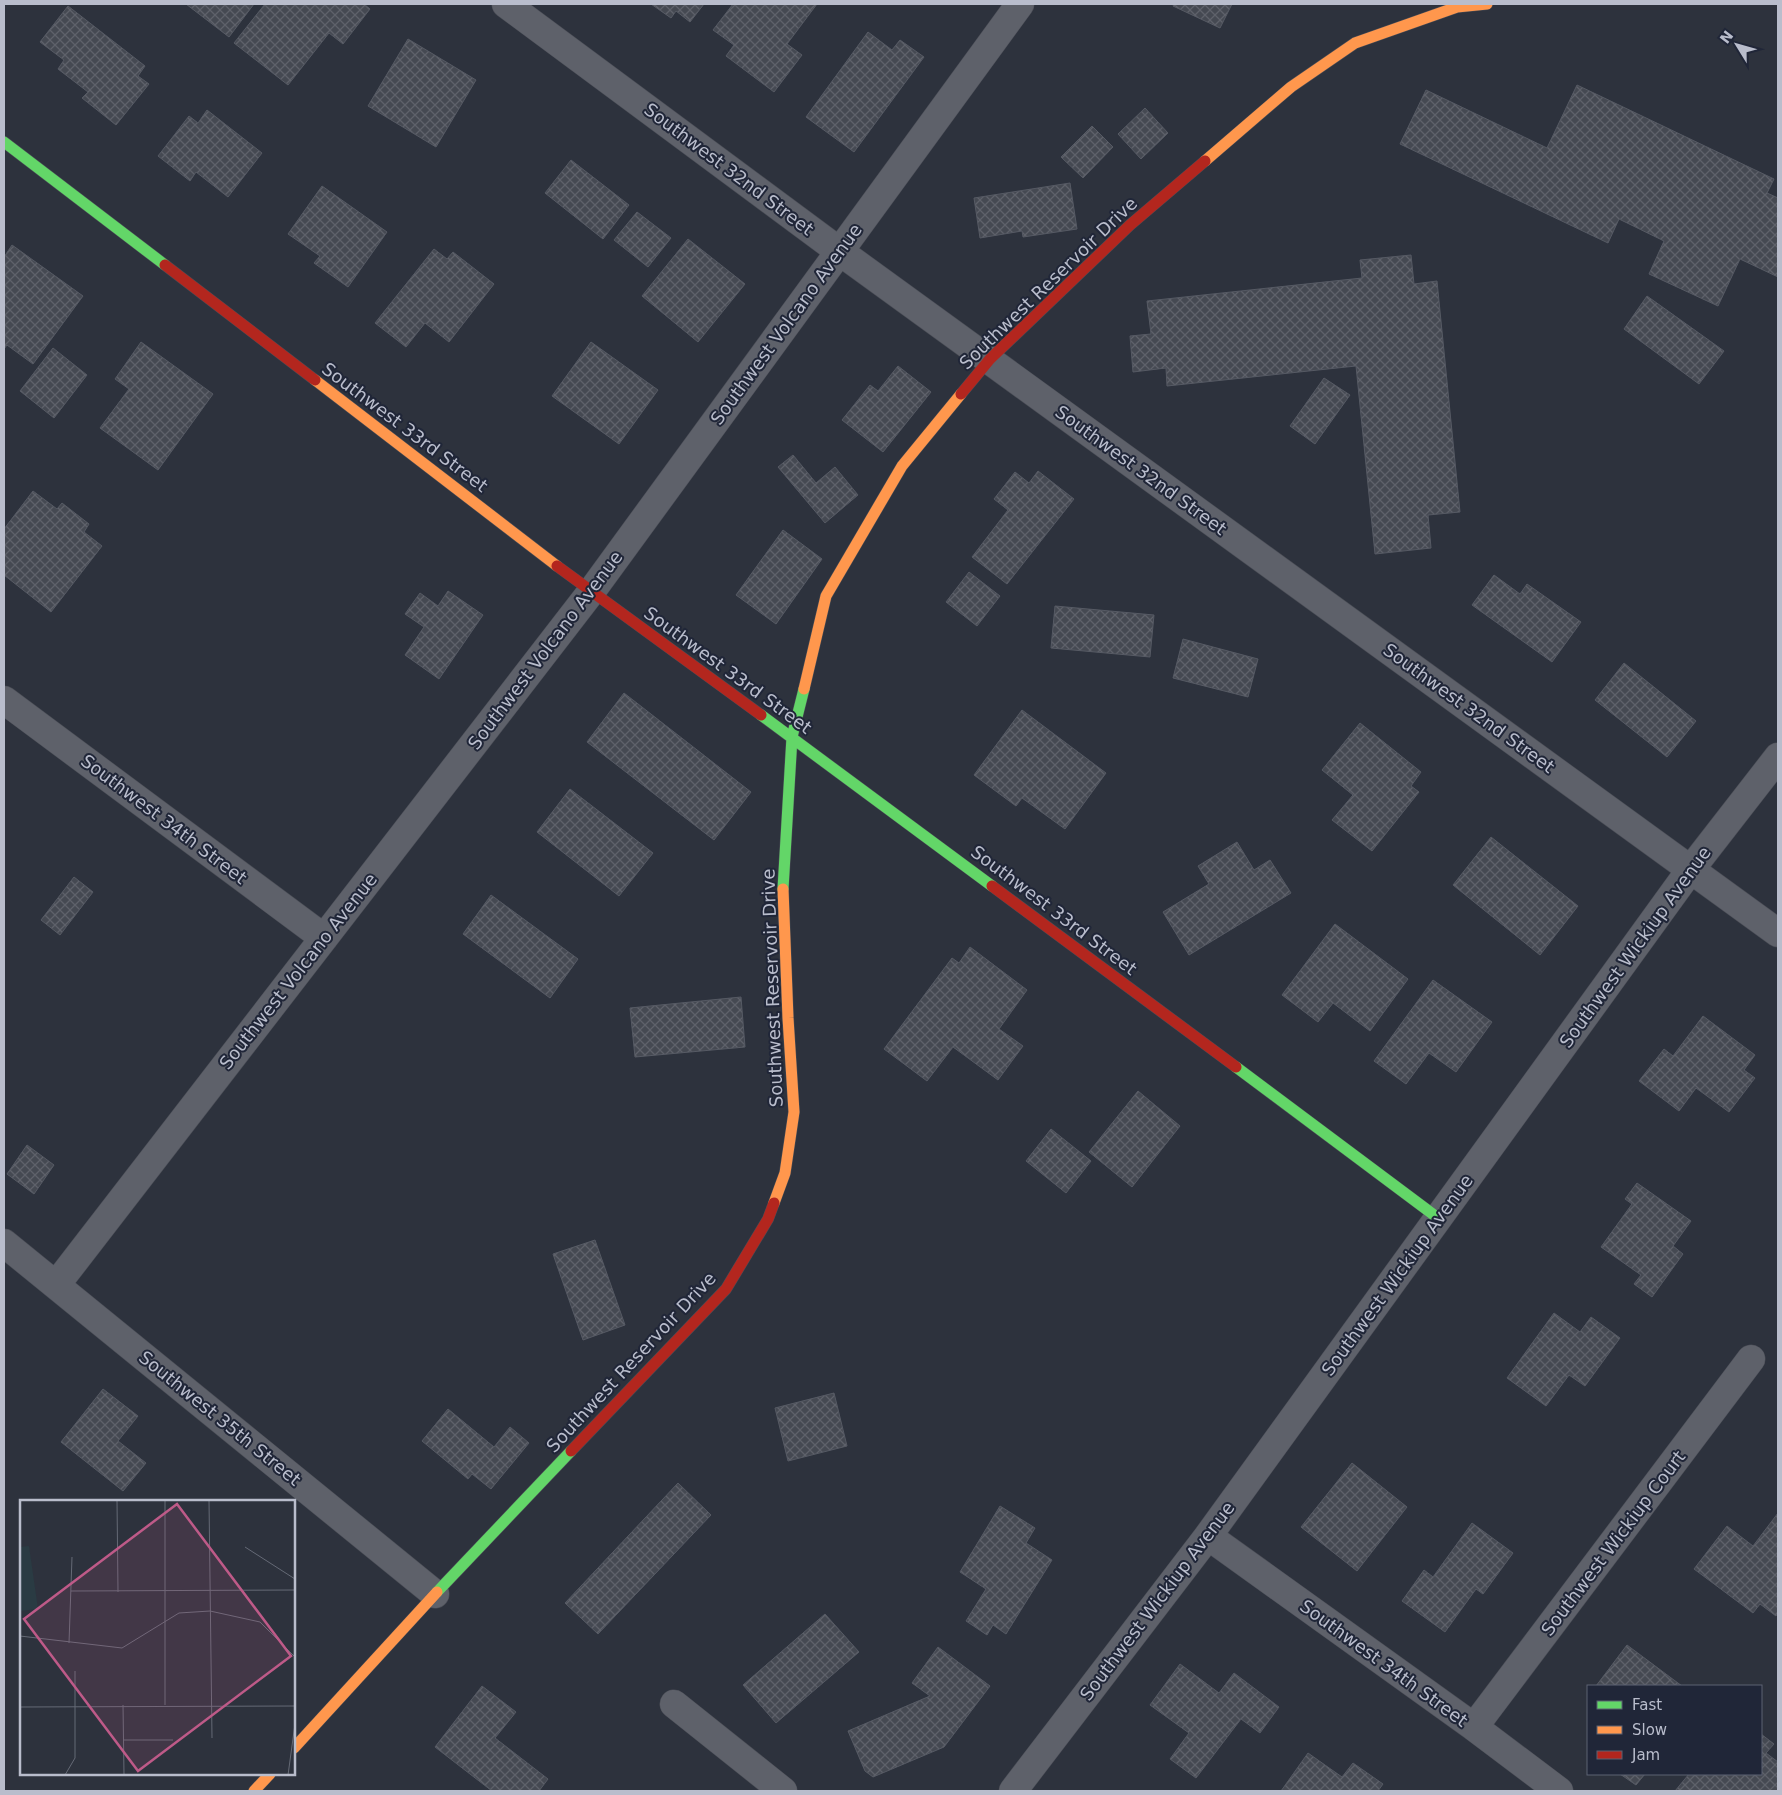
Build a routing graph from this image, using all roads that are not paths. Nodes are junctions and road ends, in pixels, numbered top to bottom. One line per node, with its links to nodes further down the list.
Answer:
1 (506, 4): 5 (street, Southwest 32nd Street)
2 (1020, 4): 5 (street, Southwest Volcano Avenue)
3 (1487, 4): 6 (street, Southwest Reservoir Drive)
4 (4, 142): 7 (street, Southwest 33rd Street)
5 (839, 251): 6 (street, Southwest 32nd Street); 7 (street, Southwest Volcano Avenue)
6 (990, 360): 9 (street, Southwest Reservoir Drive); 11 (street, Southwest 32nd Street)
7 (591, 592): 9 (street, Southwest 33rd Street); 13 (street, Southwest Volcano Avenue)
8 (4, 700): 13 (street, Southwest 34th Street)
9 (792, 737): 14 (street, Southwest 33rd Street); 19 (street, Southwest Reservoir Drive)
10 (1778, 757): 11 (street, Southwest Wickiup Avenue)
11 (1691, 869): 12 (street, Southwest 32nd Street); 14 (street, Southwest Wickiup Avenue)
12 (1778, 933)
13 (324, 938): 16 (street, Southwest Volcano Avenue)
14 (1438, 1218): 18 (street, Southwest Wickiup Avenue)
15 (4, 1243): 16 (street, Southwest 35th Street)
16 (56, 1285): 19 (street, Southwest 35th Street)
17 (1751, 1359): 21 (street, Southwest Wickiup Court)
18 (1208, 1536): 21 (street, Southwest 34th Street); 26 (street, Southwest Wickiup Avenue)
19 (435, 1594): 22 (street, Southwest Reservoir Drive)
20 (674, 1704): 25 (street)
21 (1474, 1727): 27 (street, Southwest 34th Street)
22 (295, 1747)
23 (269, 1775): 24 (street)
24 (254, 1791)
25 (783, 1791)
26 (1013, 1791)
27 (1559, 1791)

